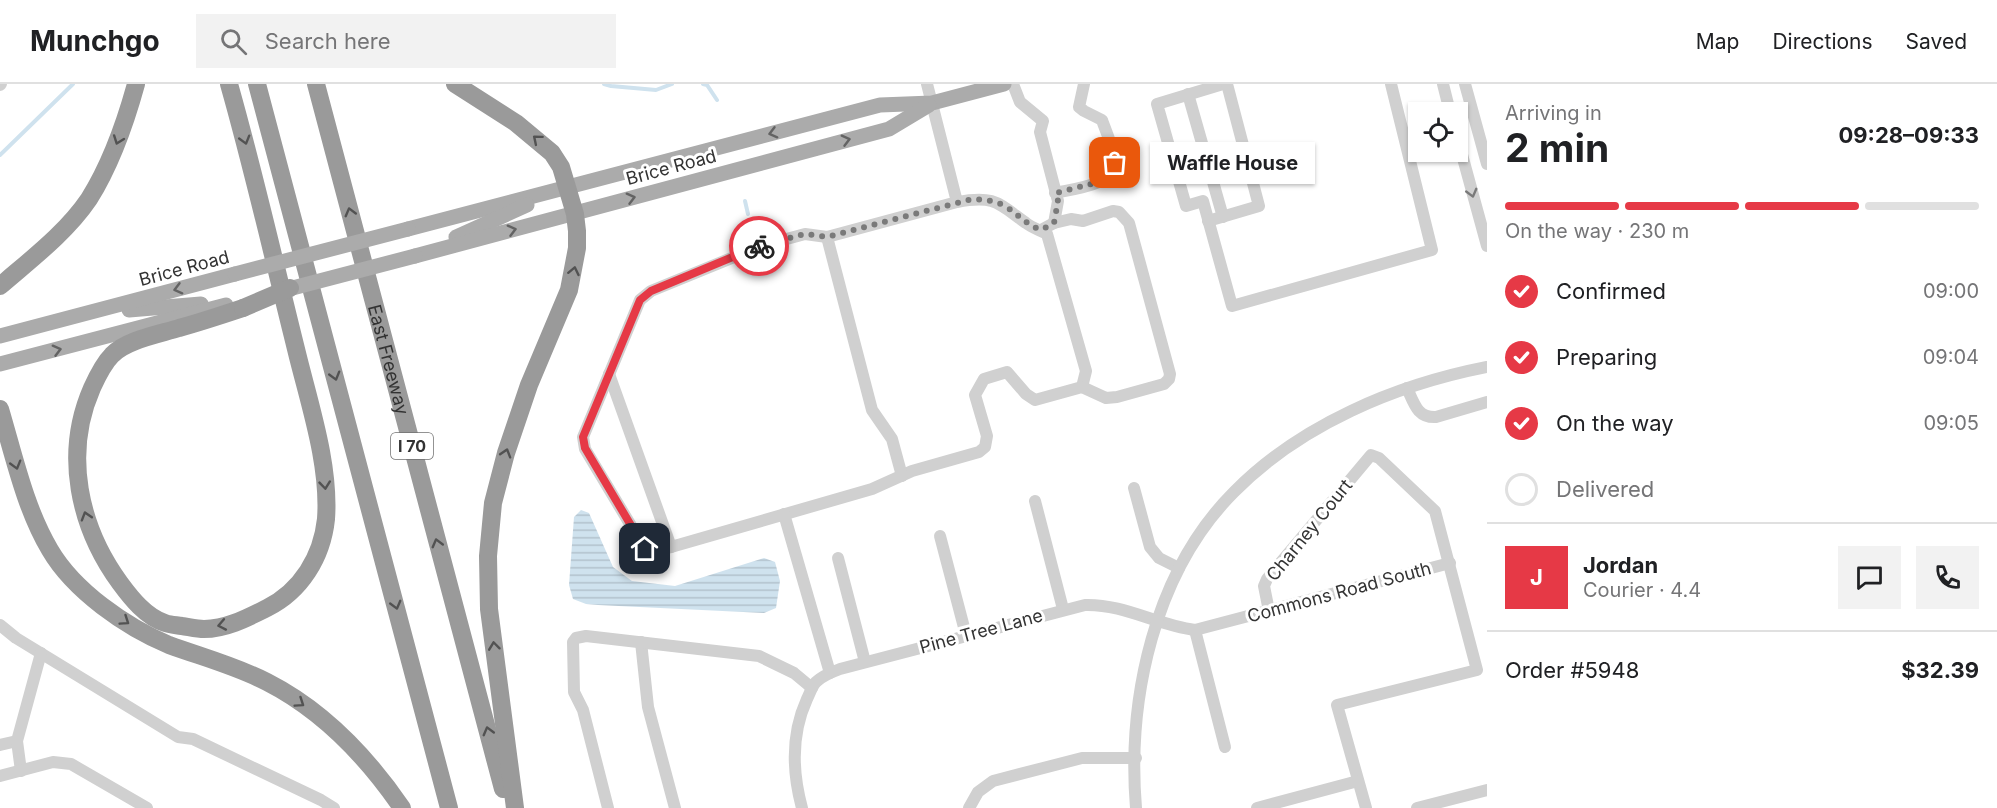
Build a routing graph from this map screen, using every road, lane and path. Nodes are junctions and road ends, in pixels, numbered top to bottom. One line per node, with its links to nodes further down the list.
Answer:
1 (136, 84): 33 (highway, one-way to 33)
2 (229, 84): 35 (highway, one-way to 35)
3 (257, 84): 76 (highway, one-way to 76)
4 (316, 84): 77 (highway, East Freeway / I 70, one-way to 4)
5 (454, 84): 22 (highway, one-way to 5)
6 (927, 84): 16 (street)
7 (1004, 84): 16 (main road, Brice Road)
8 (1013, 84): 23 (street)
9 (1084, 84): 23 (street)
10 (1225, 84): 14 (street); 26 (street)
11 (1391, 84): 18 (street)
12 (1443, 84): 15 (street)
13 (1465, 84): 17 (street)
14 (1183, 91): 26 (street); 27 (street)
15 (1448, 102)
16 (932, 103): 22 (main road, Brice Road, one-way to 22); 24 (street); 25 (main road, Brice Road, one-way to 16)
17 (1482, 129): 21 (street)
18 (1408, 133)
19 (1416, 162): 27 (street)
20 (1464, 162): 31 (street, one-way to 31)
21 (1487, 164)
22 (567, 187): 25 (highway); 32 (main road, Brice Road); 36 (main road, Brice Road, one-way to 36, bridge)
23 (1056, 193): 28 (street)
24 (957, 202): 29 (street); 30 (street)
25 (575, 214): 32 (main road, Brice Road, one-way to 25); 78 (highway, one-way to 25)
26 (1223, 217): 27 (street)
27 (1208, 221)
28 (1054, 223): 29 (street); 41 (street)
29 (1041, 230): 41 (street)
30 (827, 237): 40 (street); 45 (street)
31 (1487, 246)
32 (415, 256): 34 (main road, Brice Road, bridge)
33 (0, 286)
34 (290, 288): 35 (highway, bridge)
35 (242, 305): 36 (main road, Brice Road); 38 (main road, one-way to 35)
36 (90, 312): 37 (main road, Brice Road)
37 (0, 336)
38 (0, 364)
39 (1487, 367): 42 (street)
40 (609, 374): 50 (street); 50 (street)
41 (1082, 387): 45 (street)
42 (1407, 388): 43 (street); 53 (street)
43 (1487, 402)
44 (0, 409): 75 (highway, one-way to 75)
45 (902, 476): 48 (street)
46 (1134, 488): 53 (street)
47 (1035, 501): 54 (street)
48 (784, 514): 50 (street); 63 (street)
49 (940, 536): 59 (street)
50 (671, 547)
51 (838, 558): 62 (street)
52 (1450, 563): 55 (street, Commons Road South); 55 (street, Charney Court); 71 (street, Commons Road South)
53 (1179, 568): 56 (street)
54 (1063, 609): 56 (street, Pine Tree Lane); 59 (street, Pine Tree Lane)
55 (1269, 611): 58 (street, Commons Road South)
56 (1157, 619): 58 (street, Commons Road South); 68 (street)
57 (0, 625): 61 (street)
58 (1195, 630): 67 (street)
59 (966, 635): 62 (street, Pine Tree Lane)
60 (641, 642): 64 (street); 79 (street); 80 (street)
61 (41, 653): 65 (street); 74 (street)
62 (865, 662): 63 (street, Pine Tree Lane)
63 (830, 673): 64 (street, Pine Tree Lane)
64 (812, 688): 81 (street)
65 (17, 741): 66 (street); 69 (street)
66 (0, 745)
67 (1225, 747)
68 (1136, 758): 82 (street); 83 (street)
69 (21, 771): 70 (street); 73 (street)
70 (0, 776)
71 (1358, 781): 84 (street); 85 (street, Commons Road South)
72 (1487, 790): 86 (street)
73 (147, 808)
74 (334, 808)
75 (402, 808)
76 (449, 808)
77 (508, 808)
78 (515, 808)
79 (608, 808)
80 (675, 808)
81 (802, 808)
82 (969, 808)
83 (1136, 808)
84 (1257, 808)
85 (1366, 808)
86 (1417, 808)

